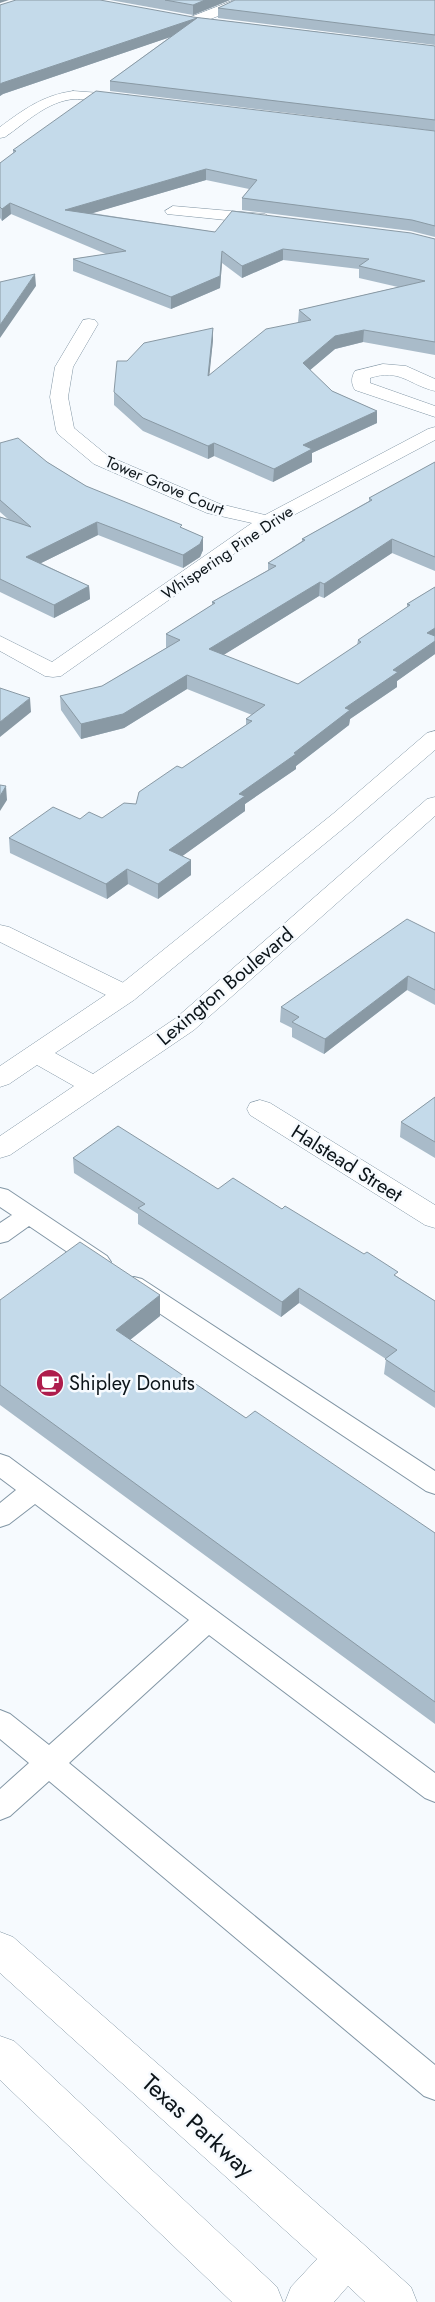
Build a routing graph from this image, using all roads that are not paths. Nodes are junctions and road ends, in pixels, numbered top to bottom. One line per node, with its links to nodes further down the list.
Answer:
1 (246, 0): 3 (street)
2 (175, 18): 3 (street)
3 (193, 21): 4 (street)
4 (222, 25)
5 (140, 101): 6 (street)
6 (0, 134)
7 (173, 211): 8 (street)
8 (276, 220)
9 (89, 324): 13 (street, Tower Grove Court)
10 (435, 386): 11 (street)
11 (435, 412)
12 (435, 433): 13 (street, Whispering Pine Drive)
13 (268, 521): 14 (street, Whispering Pine Drive)
14 (0, 642)
15 (433, 741): 18 (street)
16 (435, 804): 21 (street, Lexington Boulevard)
17 (0, 932): 18 (street)
18 (124, 994): 19 (street)
19 (36, 1054): 20 (street); 21 (street)
20 (0, 1078)
21 (94, 1086): 23 (street, Lexington Boulevard)
22 (260, 1109): 26 (street, Halstead Street)
23 (0, 1149)
24 (0, 1196): 25 (lane)
25 (28, 1215): 27 (lane); 29 (lane)
26 (435, 1218)
27 (0, 1234)
28 (0, 1464): 30 (lane)
29 (435, 1484)
30 (35, 1490): 31 (lane); 32 (lane)
31 (0, 1517)
32 (208, 1620): 34 (lane); 35 (lane)
33 (0, 1722): 34 (lane)
34 (48, 1763): 36 (lane); 39 (lane)
35 (435, 1789)
36 (0, 1807)
37 (0, 1949): 40 (street, Texas Parkway)
38 (0, 2054): 41 (street)
39 (435, 2085)
40 (346, 2257): 42 (street); 43 (street, Texas Parkway)
41 (262, 2302)
42 (306, 2302)
43 (396, 2302)

